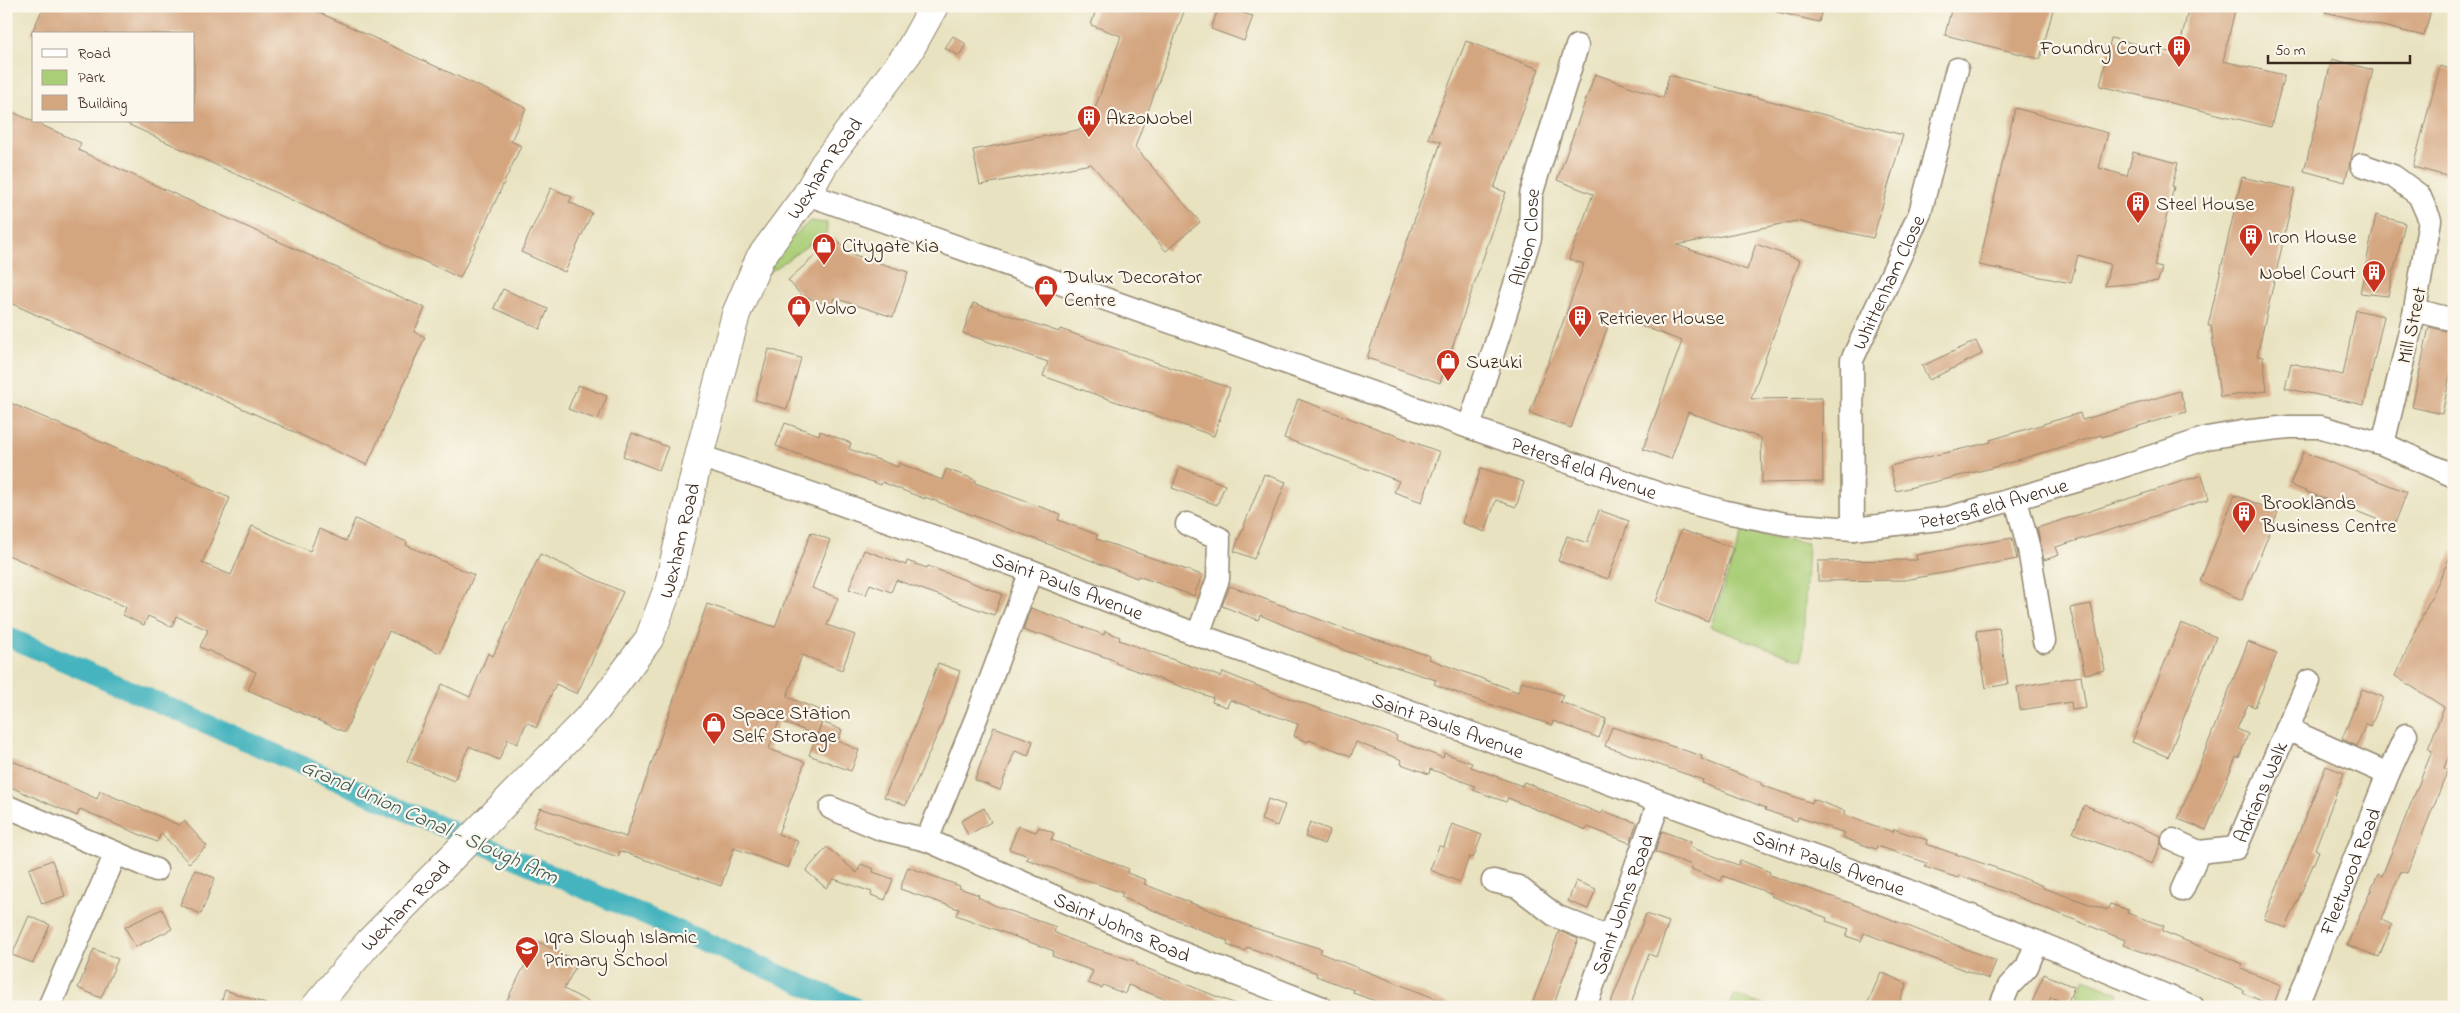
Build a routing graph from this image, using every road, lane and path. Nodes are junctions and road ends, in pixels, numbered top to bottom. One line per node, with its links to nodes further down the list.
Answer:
1 (934, 6): 5 (street, Wexham Road)
2 (1577, 46): 8 (street, Albion Close)
3 (1957, 69): 14 (street, Whittenham Close)
4 (2362, 165): 6 (street, Mill Street)
5 (807, 194): 8 (street, Petersfield Avenue); 10 (street, Wexham Road)
6 (2415, 310): 7 (street); 9 (street, Mill Street)
7 (2454, 320)
8 (1469, 427): 14 (street, Petersfield Avenue)
9 (2383, 444): 11 (street); 12 (street, Petersfield Avenue)
10 (699, 456): 15 (street, Saint Pauls Avenue); 35 (street, Wexham Road)
11 (2454, 476)
12 (2016, 500): 14 (street, Petersfield Avenue); 17 (street)
13 (1187, 524): 16 (street)
14 (1853, 529)
15 (1031, 571): 16 (street, Saint Pauls Avenue); 25 (street)
16 (1198, 634): 22 (street, Saint Pauls Avenue)
17 (2044, 641)
18 (2309, 681): 19 (street, Adrians Walk)
19 (2286, 729): 21 (street, Adrians Walk); 27 (street, Adrians Walk)
20 (2406, 735): 21 (street, Fleetwood Road)
21 (2388, 774): 40 (street, Fleetwood Road)
22 (1659, 802): 32 (street, Saint Johns Road); 33 (street, Saint Pauls Avenue)
23 (6, 806): 28 (street)
24 (831, 808): 25 (street, Saint Johns Road)
25 (927, 840): 36 (street, Saint Johns Road)
26 (2173, 840): 27 (street)
27 (2199, 852): 31 (street)
28 (116, 853): 29 (street); 34 (street)
29 (156, 870)
30 (1493, 881): 32 (street)
31 (2182, 890)
32 (1610, 938): 37 (street, Saint Johns Road)
33 (2037, 942): 38 (street); 39 (street, Saint Pauls Avenue)
34 (49, 1007)
35 (316, 1007)
36 (1320, 1007)
37 (1585, 1007)
38 (2000, 1007)
39 (2193, 1007)
40 (2296, 1007)

